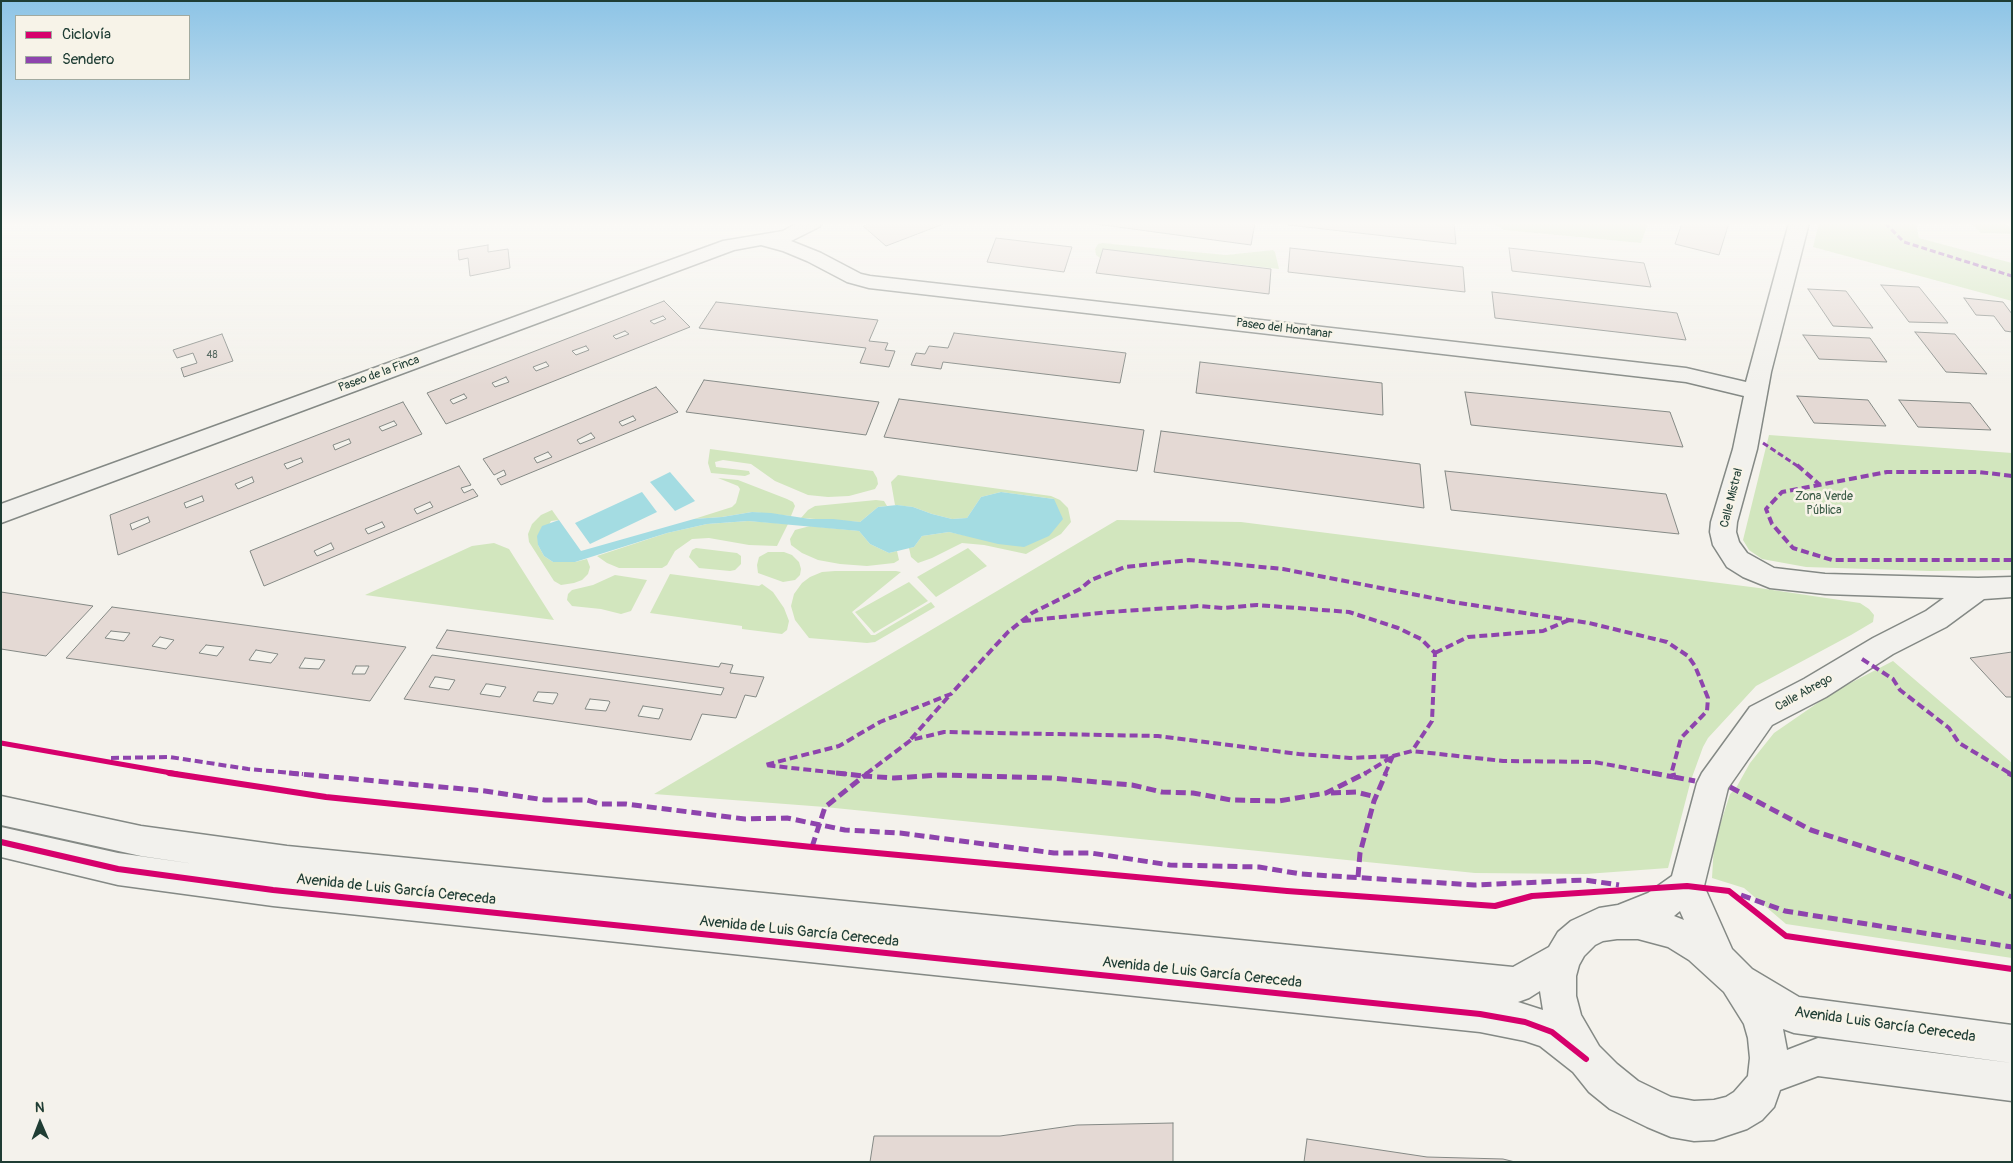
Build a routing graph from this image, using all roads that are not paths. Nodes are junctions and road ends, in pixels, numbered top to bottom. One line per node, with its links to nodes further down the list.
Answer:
1 (627, 277): 6 (street, Paseo de la Finca)
2 (643, 277): 7 (street, Paseo de la Finca)
3 (853, 277): 5 (street, Paseo del Hontanar)
4 (1785, 277): 5 (street, Calle Mistral)
5 (1757, 392): 9 (street, Calle Mistral)
6 (1, 497)
7 (1, 514)
8 (2012, 588): 9 (street)
9 (1978, 589): 12 (street, Calle Abrego)
10 (1, 810): 14 (street, Avenida de Luis García Cereceda)
11 (1, 842): 17 (street, Avenida de Luis García Cereceda)
12 (1687, 886): 13 (street); 15 (street)
13 (1617, 922): 14 (street); 15 (street)
14 (1562, 959): 17 (street)
15 (1728, 970): 16 (street, Avenida Luis García Cereceda); 18 (street)
16 (2012, 1044)
17 (1586, 1059): 18 (street)
18 (1767, 1076): 19 (street)
19 (2012, 1082)

